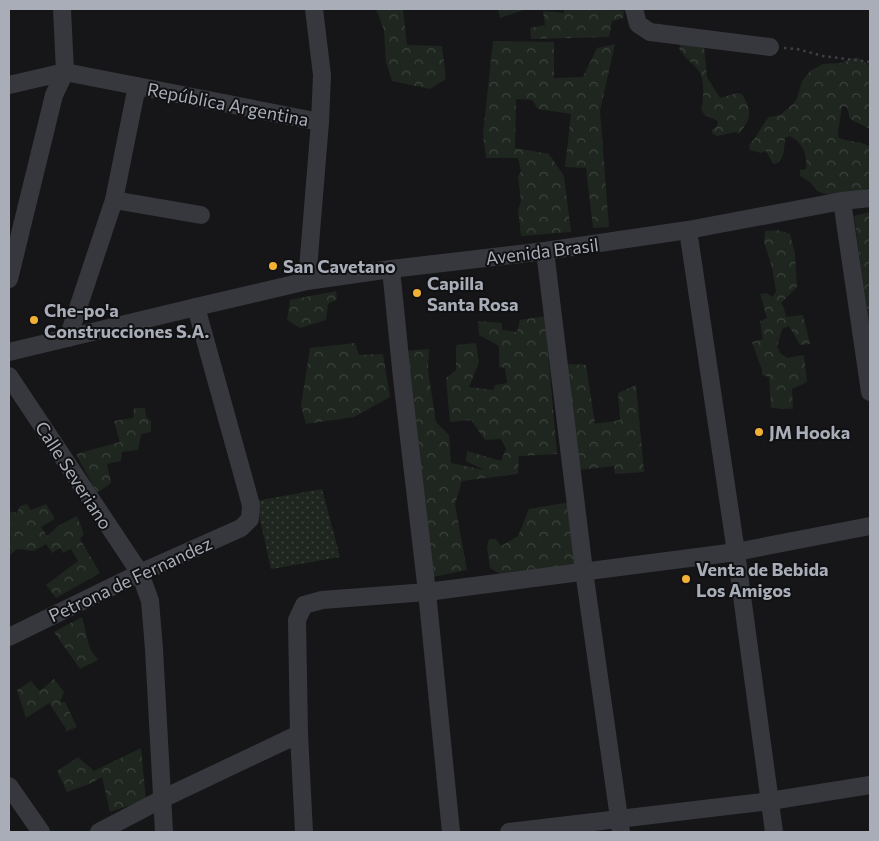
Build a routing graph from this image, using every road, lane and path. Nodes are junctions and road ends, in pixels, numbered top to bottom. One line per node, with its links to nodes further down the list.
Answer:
1 (62, 9): 6 (street)
2 (314, 9): 9 (street)
3 (634, 9): 4 (street)
4 (770, 47): 5 (path)
5 (870, 62)
6 (65, 72): 7 (street, República Argentina); 8 (street, República Argentina); 17 (street)
7 (9, 85)
8 (137, 86): 9 (street, República Argentina); 11 (street)
9 (320, 122): 18 (street, República Argentina)
10 (870, 198): 12 (street, Avenida Brasil)
11 (114, 200): 13 (street); 20 (street)
12 (842, 201): 14 (street, Avenida Brasil); 23 (street)
13 (200, 215)
14 (688, 230): 15 (street, Avenida Brasil); 25 (street)
15 (545, 251): 16 (street, Avenida Brasil); 26 (street)
16 (391, 269): 18 (street, Avenida Brasil); 28 (street)
17 (9, 279)
18 (307, 282): 19 (street, Avenida Brasil)
19 (196, 306): 20 (street, Avenida Brasil); 27 (street, Petrona de Fernandez)
20 (68, 338): 21 (street, Avenida Brasil)
21 (9, 352)
22 (9, 376): 27 (street, Calle Severiano)
23 (870, 392)
24 (870, 526): 25 (street)
25 (736, 552): 26 (street); 34 (street)
26 (584, 571): 28 (street); 35 (street)
27 (140, 573): 29 (street, Petrona de Fernandez); 33 (street, Calle Severiano)
28 (427, 592): 30 (street); 40 (street)
29 (9, 638)
30 (299, 734): 33 (street); 39 (street)
31 (9, 786): 36 (street)
32 (870, 786): 34 (street)
33 (162, 799): 37 (street); 38 (street, Calle Severiano)
34 (770, 801): 35 (street); 42 (street)
35 (620, 826): 41 (street)
36 (42, 832)
37 (99, 832)
38 (164, 832)
39 (304, 832)
40 (451, 832)
41 (509, 832)
42 (774, 832)

